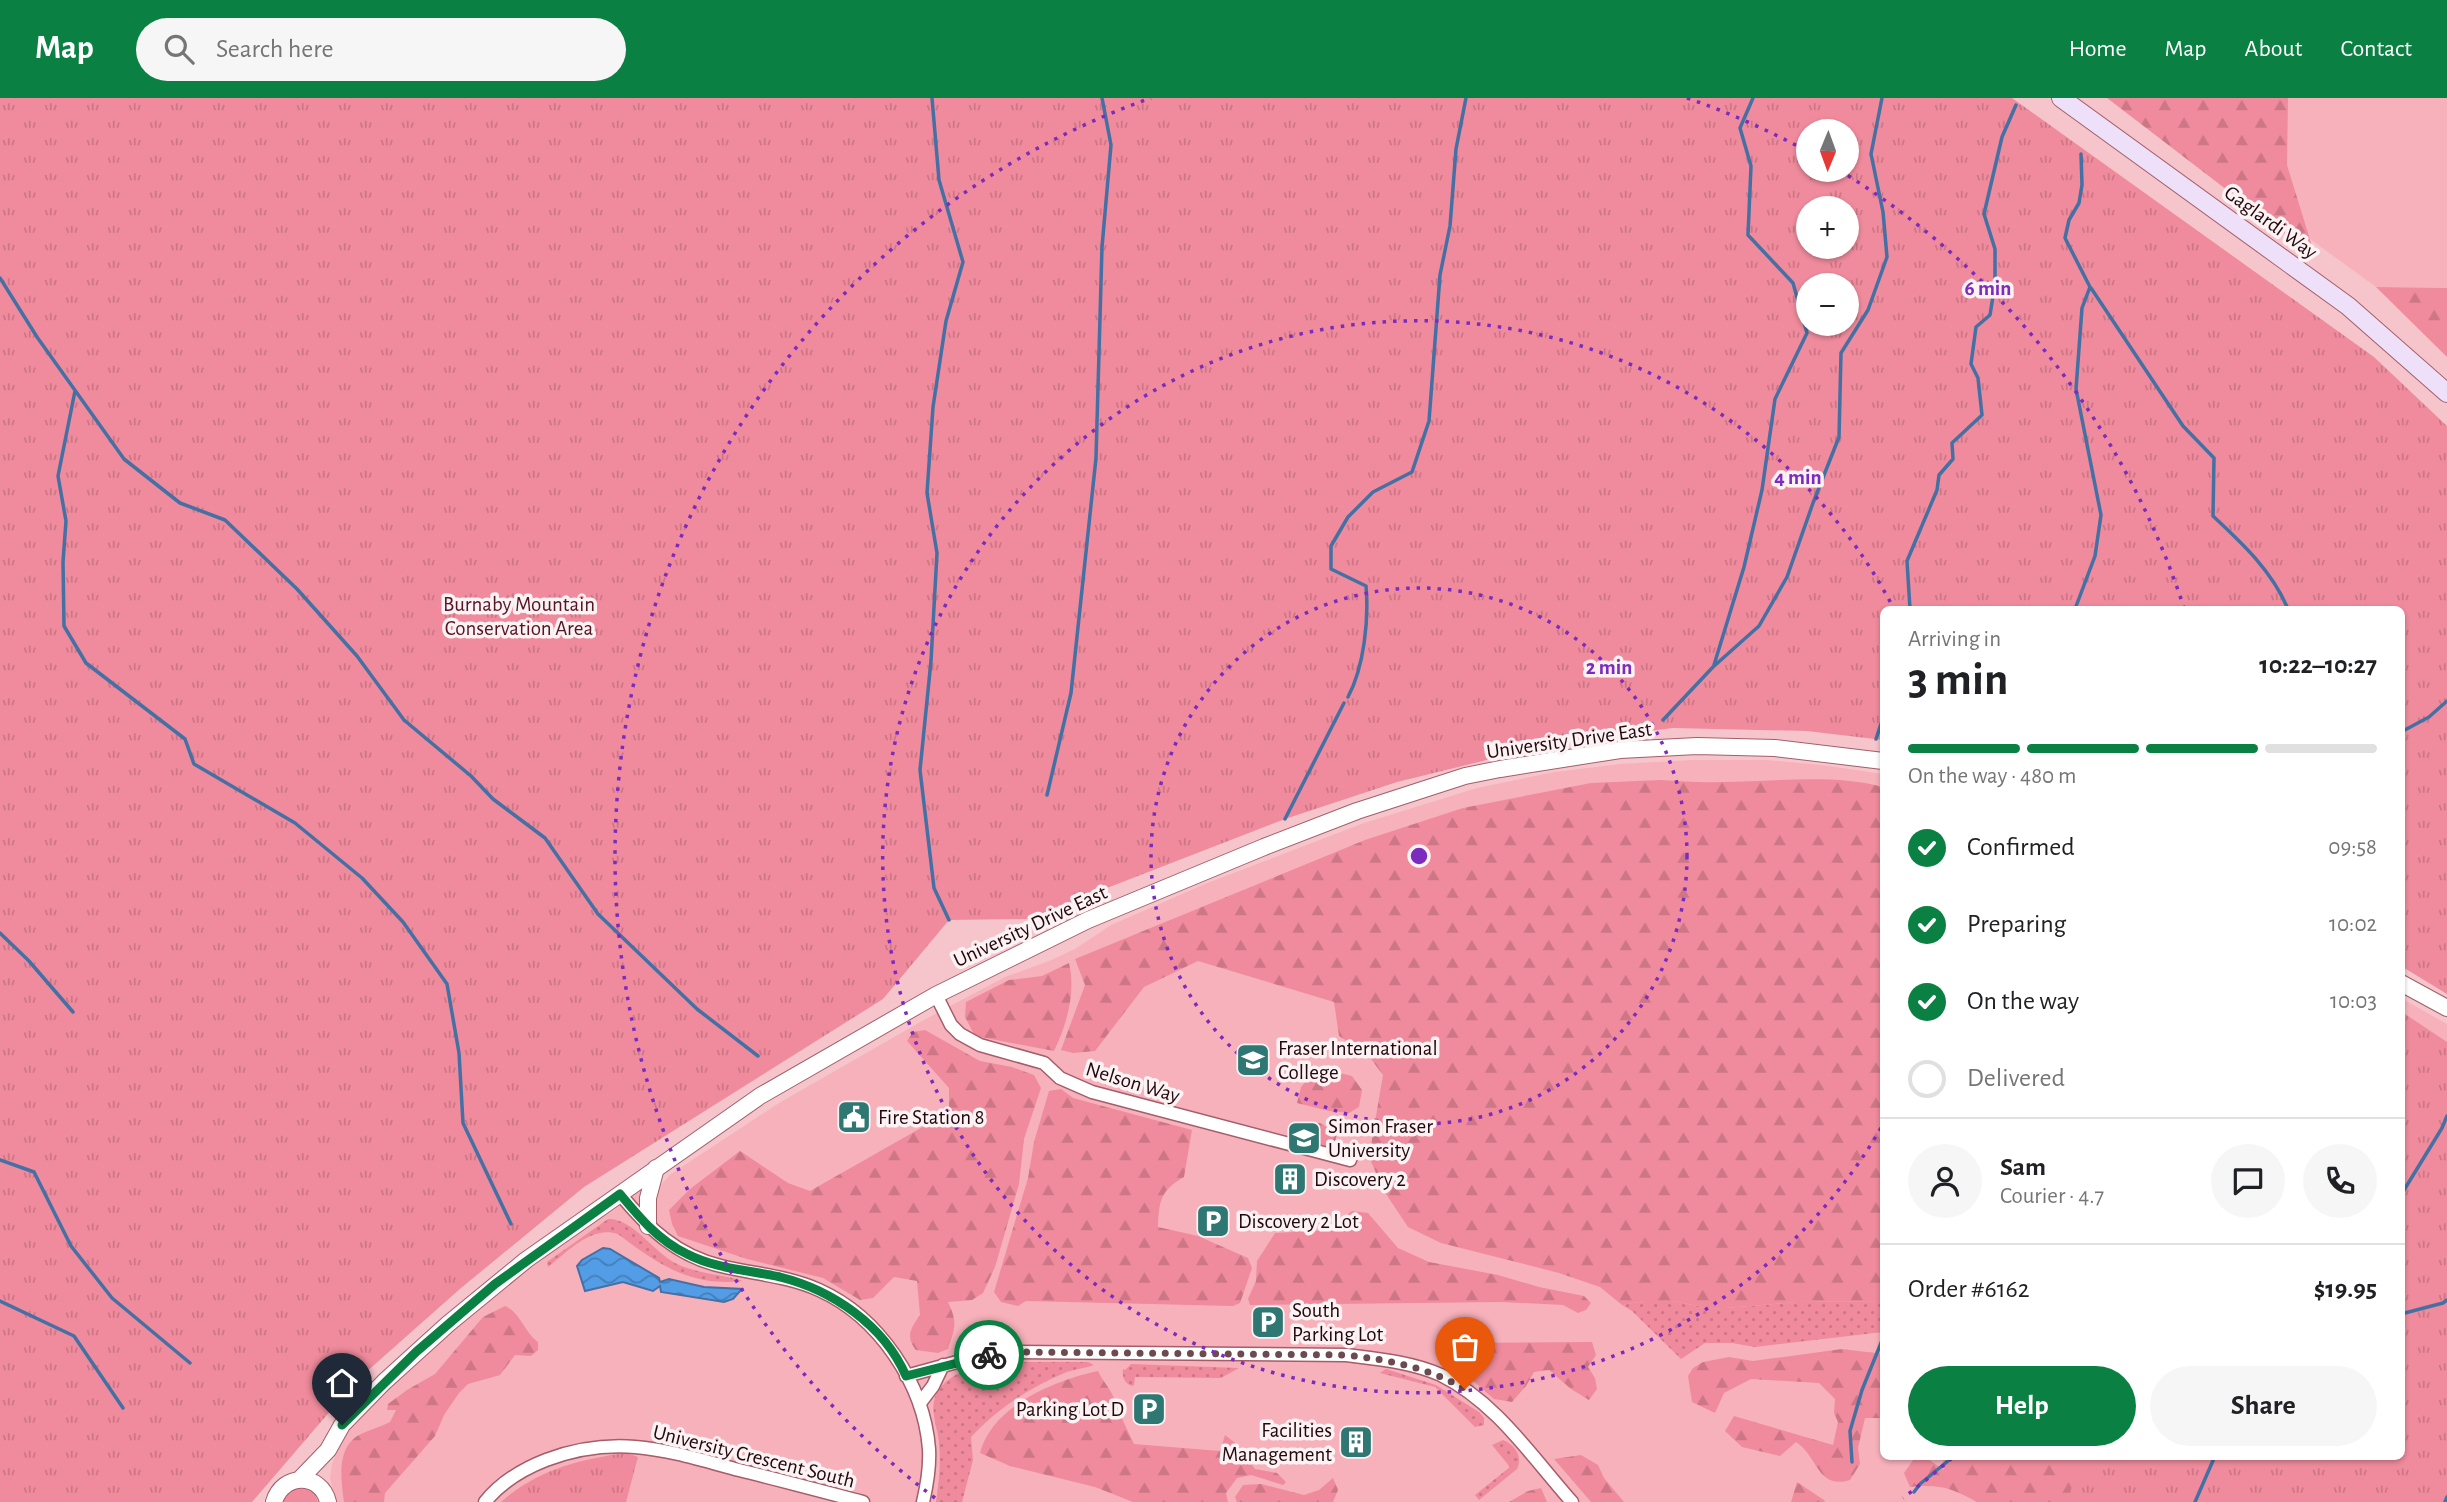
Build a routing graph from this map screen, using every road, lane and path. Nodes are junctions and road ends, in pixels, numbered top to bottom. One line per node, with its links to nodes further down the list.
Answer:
1 (2061, 98): 2 (main road, Gaglardi Way)
2 (2447, 393)
3 (1880, 761): 5 (street, University Drive East)
4 (2405, 985): 6 (street)
5 (936, 995): 7 (street, Nelson Way); 8 (street, University Drive East)
6 (2447, 1009)
7 (1350, 1160)
8 (656, 1168): 9 (street, University Drive East); 10 (street)
9 (620, 1194): 10 (street); 14 (street, University Drive East)
10 (648, 1226): 12 (street)
11 (943, 1365): 12 (street); 13 (street); 21 (street)
12 (906, 1376): 13 (street)
13 (920, 1403): 20 (street)
14 (328, 1450): 15 (street, University Drive East); 16 (street, University Drive East)
15 (300, 1479): 16 (street); 17 (street, University Drive East)
16 (326, 1496)
17 (274, 1502)
18 (485, 1502): 19 (street, University Crescent South)
19 (863, 1502)
20 (923, 1502)
21 (1572, 1502)

